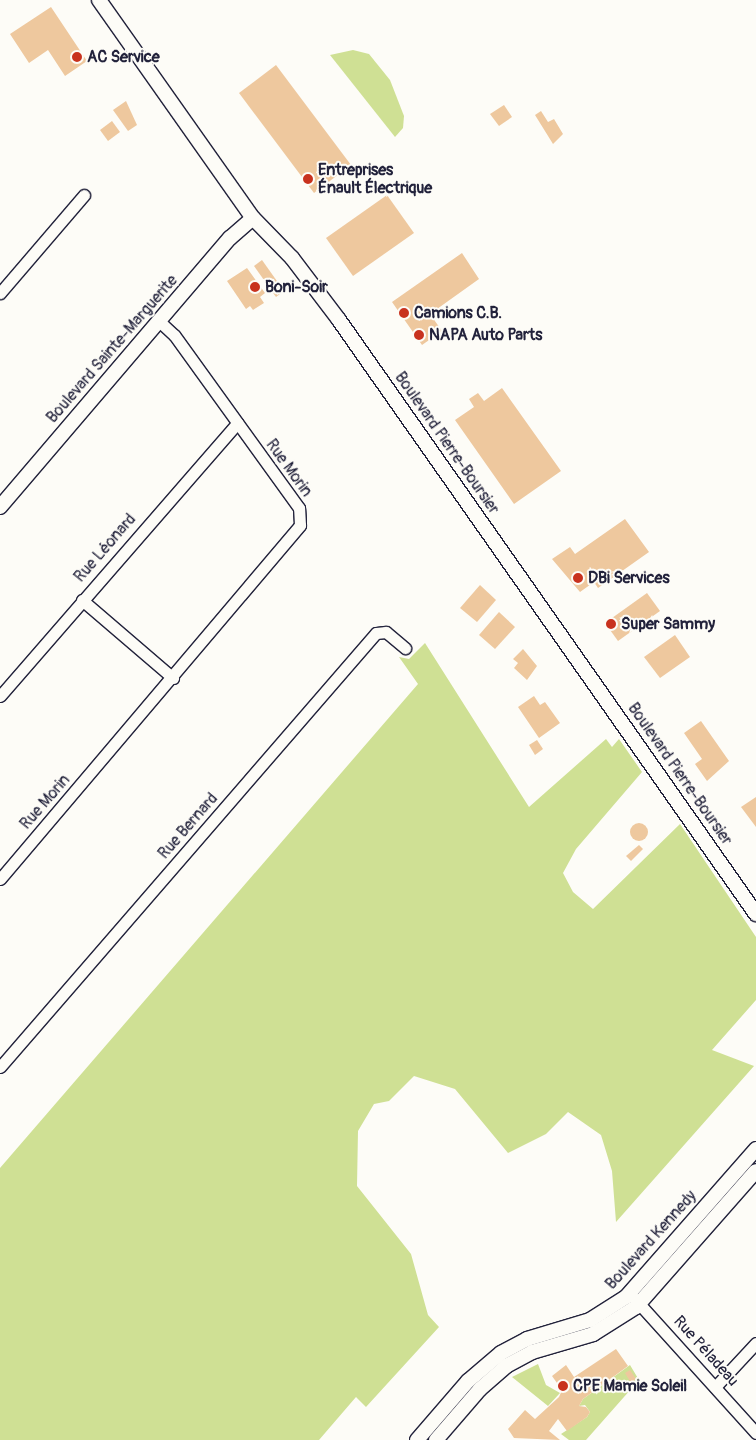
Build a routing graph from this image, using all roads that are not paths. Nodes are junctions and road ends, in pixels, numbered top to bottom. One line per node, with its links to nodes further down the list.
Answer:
1 (99, 0): 3 (street, Boulevard Pierre-Boursier)
2 (84, 195): 4 (street)
3 (253, 218): 5 (street, Boulevard Sainte-Marguerite); 13 (street, Boulevard Pierre-Boursier)
4 (0, 293)
5 (159, 321): 6 (street, Rue Morin); 7 (street, Boulevard Sainte-Marguerite)
6 (237, 423): 8 (street, Rue Léonard); 10 (street, Rue Morin)
7 (0, 507)
8 (82, 600): 10 (street); 11 (street, Rue Léonard)
9 (405, 648): 14 (street, Rue Bernard)
10 (173, 678): 12 (street, Rue Morin)
11 (0, 696)
12 (0, 879)
13 (755, 911)
14 (0, 1067)
15 (756, 1149): 17 (street, Boulevard Kennedy)
16 (756, 1171): 18 (street, Boulevard Kennedy)
17 (731, 1177): 18 (street); 19 (street, Boulevard Kennedy)
18 (743, 1187): 20 (street, Boulevard Kennedy)
19 (629, 1294): 20 (street, Rue Péladeau); 24 (street, Boulevard Kennedy)
20 (640, 1304): 22 (street, Rue Péladeau); 25 (street, Boulevard Kennedy)
21 (756, 1343): 22 (street)
22 (715, 1386): 23 (street, Rue Péladeau)
23 (756, 1433)
24 (417, 1440)
25 (436, 1440)

